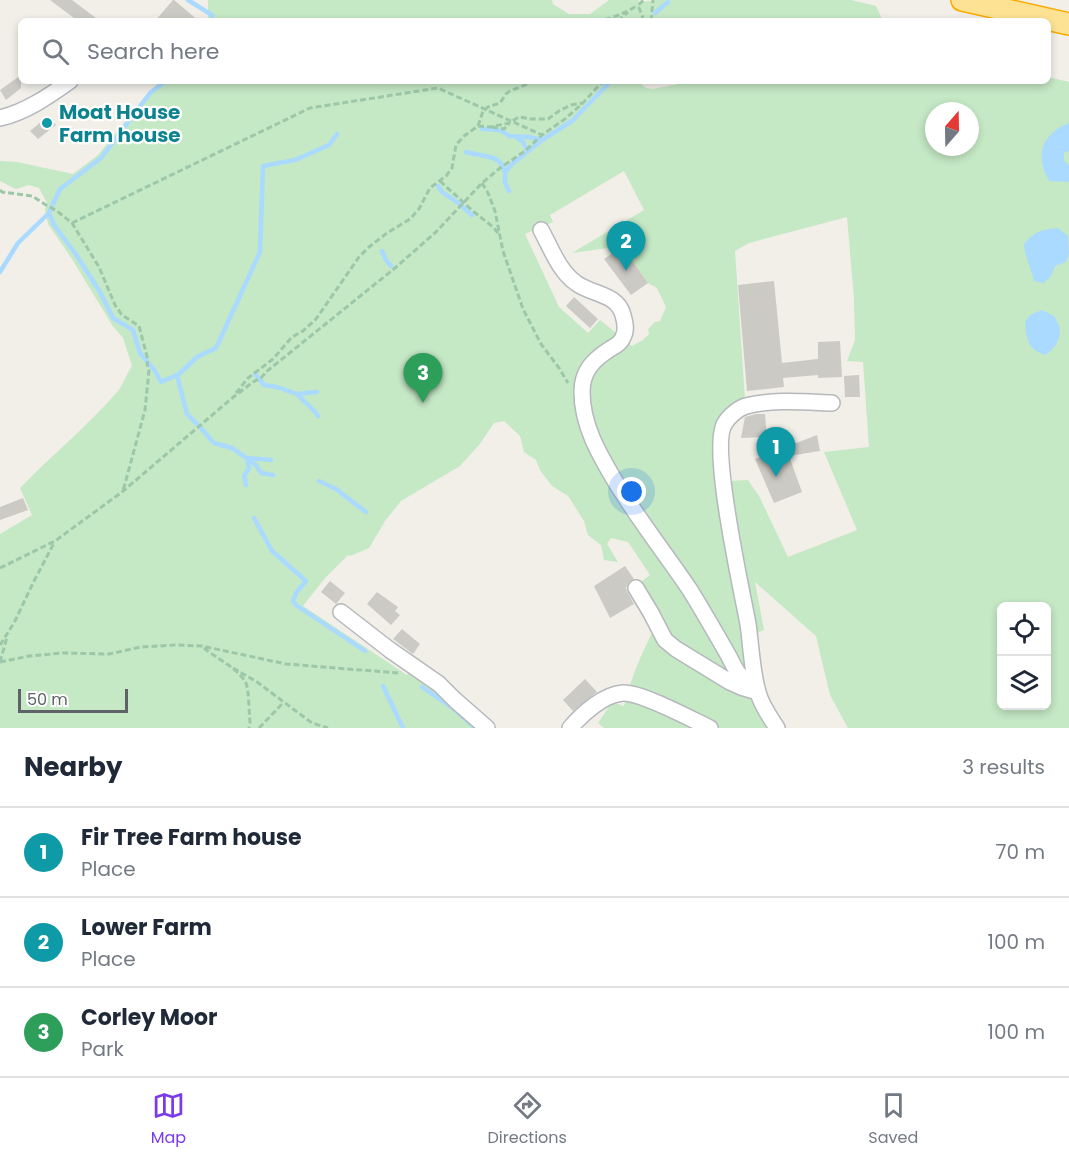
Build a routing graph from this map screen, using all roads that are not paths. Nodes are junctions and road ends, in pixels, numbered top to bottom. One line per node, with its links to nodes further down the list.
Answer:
1 (962, 0): 2 (highway)
2 (1042, 18)
3 (1051, 20): 4 (highway)
4 (1069, 24)
5 (66, 84): 6 (lane)
6 (0, 118)
7 (541, 230): 11 (lane)
8 (832, 403): 11 (lane)
9 (636, 588): 11 (lane)
10 (341, 612): 12 (lane)
11 (758, 692): 15 (lane)
12 (487, 728)
13 (570, 728): 14 (lane)
14 (710, 728)
15 (777, 728)

